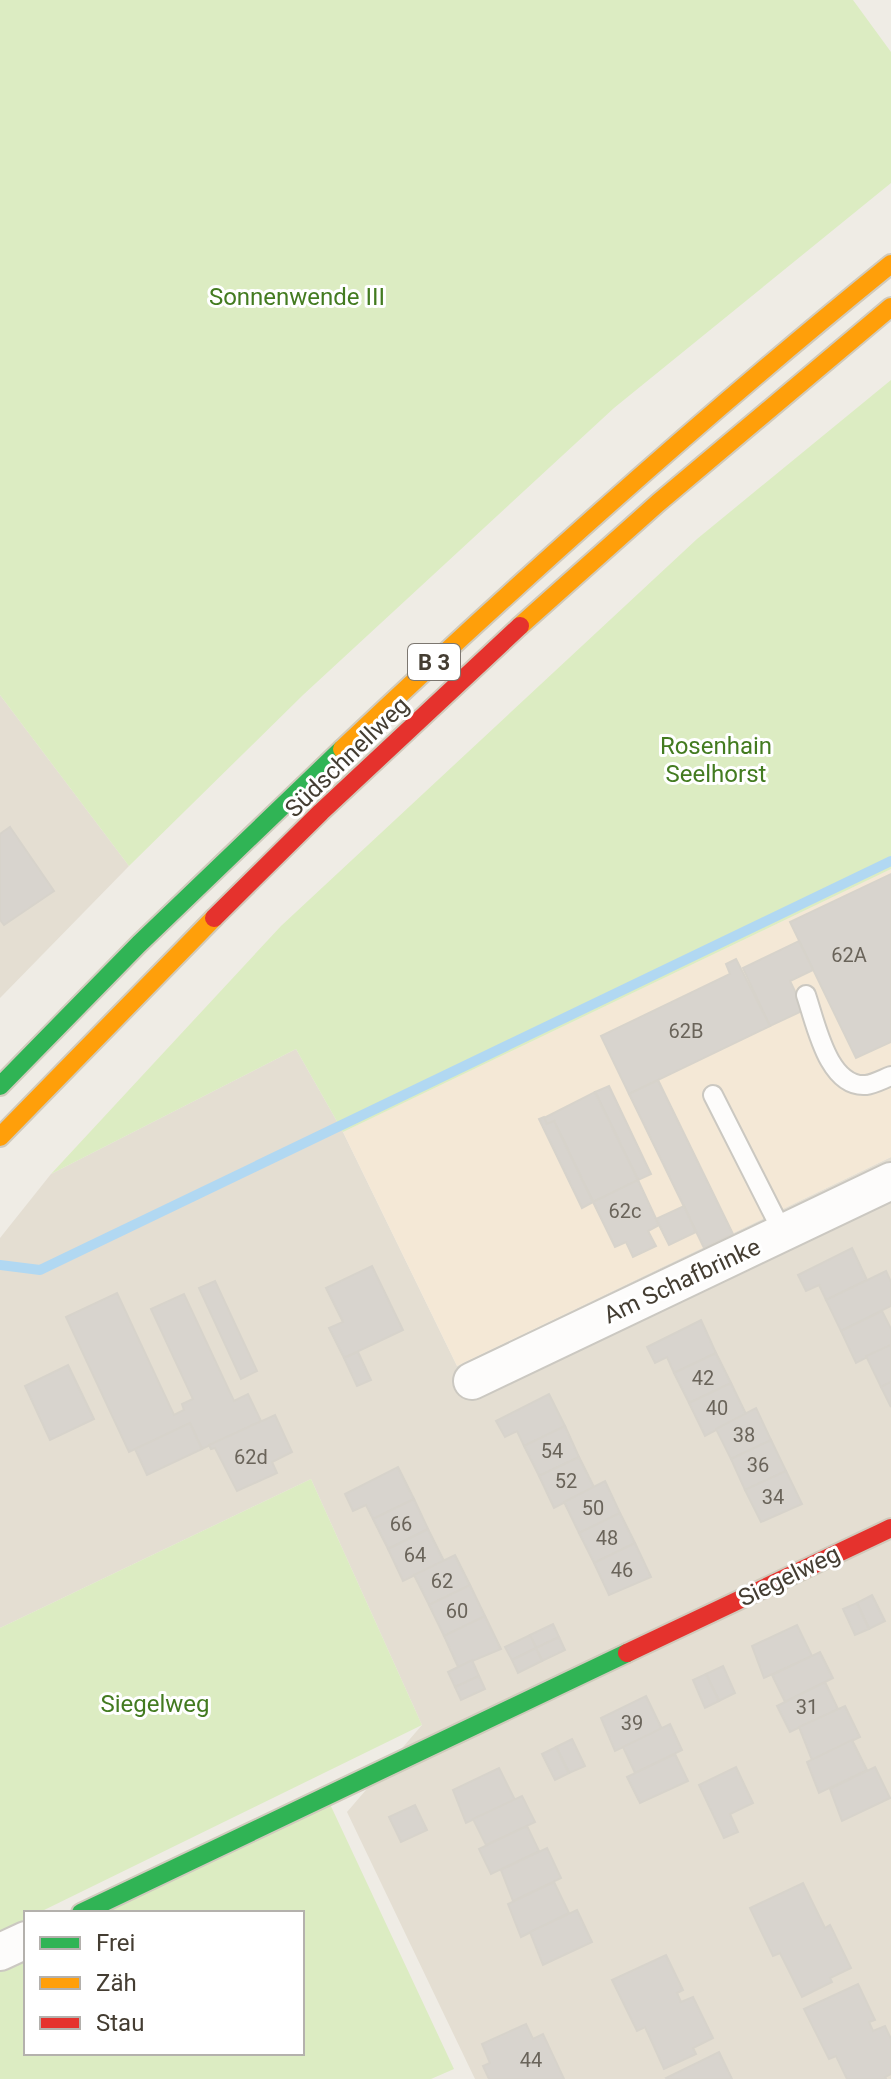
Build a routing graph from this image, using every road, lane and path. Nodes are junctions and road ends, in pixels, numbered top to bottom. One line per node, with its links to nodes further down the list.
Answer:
1 (891, 264): 5 (main road, Südschnellweg / B 3)
2 (891, 307): 7 (main road, Südschnellweg / B 3)
3 (806, 995): 4 (lane)
4 (891, 1076)
5 (0, 1086)
6 (713, 1095): 9 (lane)
7 (0, 1137)
8 (891, 1181): 9 (street, Am Schafbrinke)
9 (783, 1233): 10 (street, Am Schafbrinke)
10 (472, 1381)
11 (891, 1528): 12 (main road, Siegelweg)
12 (85, 1911)
13 (24, 1941): 14 (street)
14 (0, 1952)

